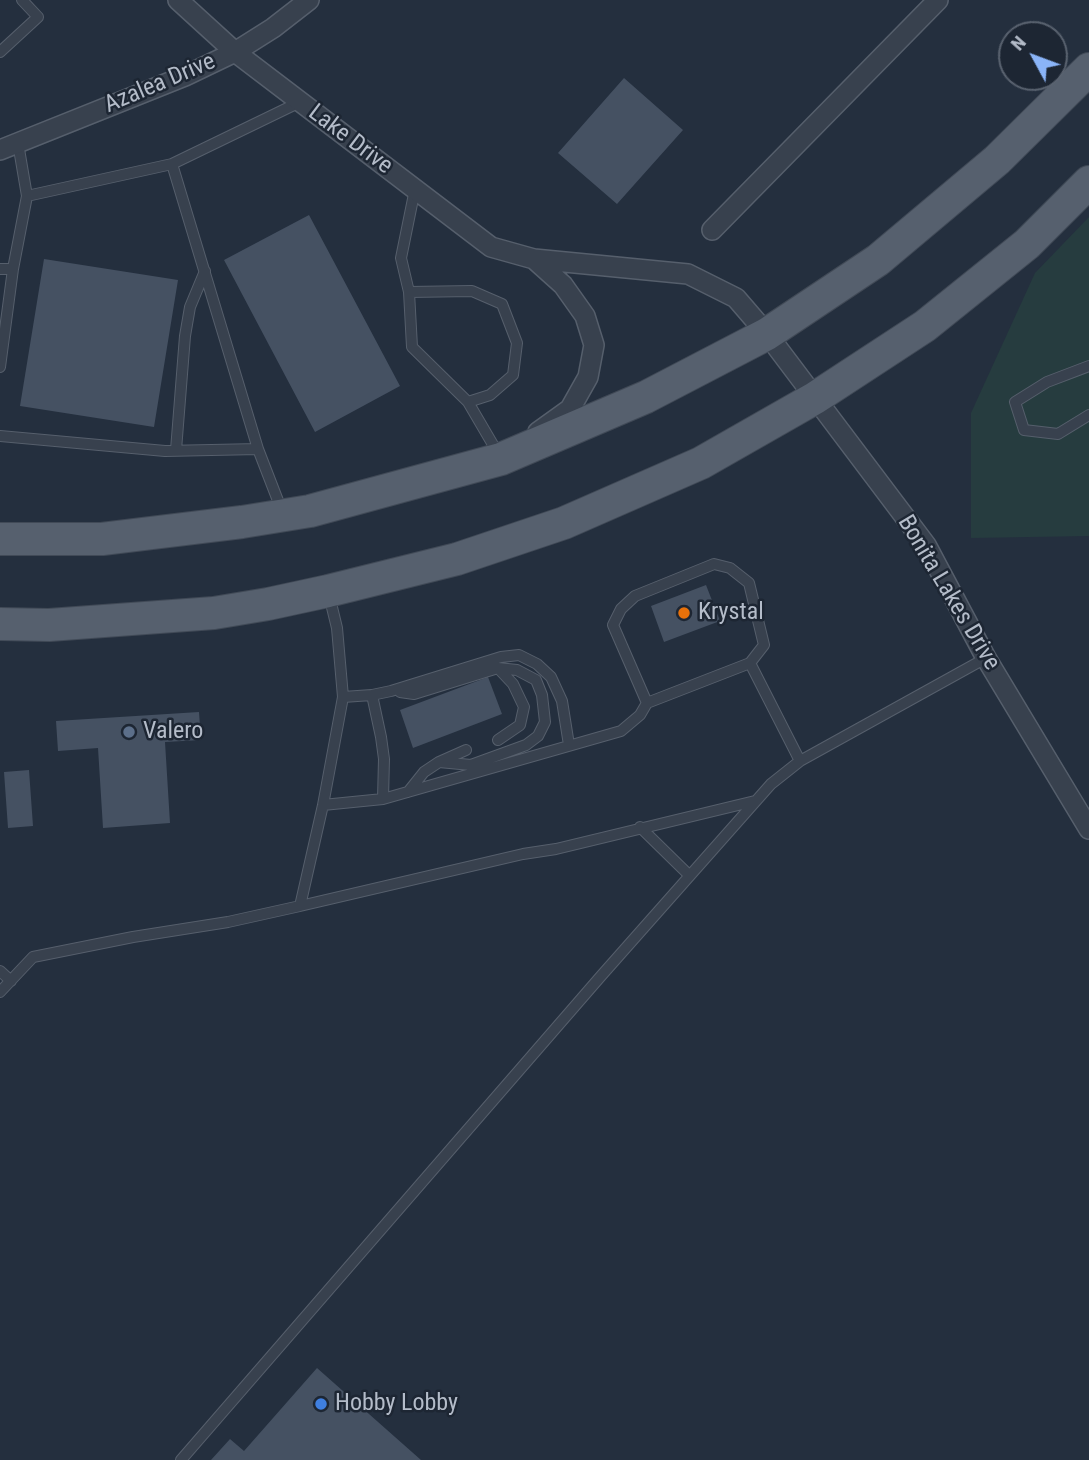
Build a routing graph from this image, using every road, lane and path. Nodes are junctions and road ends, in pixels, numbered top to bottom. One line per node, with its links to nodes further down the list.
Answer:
1 (22, 0): 5 (lane)
2 (178, 0): 6 (street, Lake Drive)
3 (309, 0): 6 (street, Azalea Drive)
4 (938, 0): 14 (street)
5 (0, 52)
6 (235, 52): 8 (street, Lake Drive); 9 (street, Azalea Drive)
7 (1089, 69): 20 (main road)
8 (300, 102): 10 (lane); 12 (street, Lake Drive)
9 (9, 146): 13 (lane)
10 (172, 164): 13 (lane); 18 (lane)
11 (1089, 182): 23 (main road)
12 (415, 189): 15 (street, Lake Drive); 19 (lane)
13 (27, 196): 17 (lane)
14 (712, 230)
15 (534, 259): 20 (street, Lake Drive); 29 (street, Lake Drive)
16 (0, 269): 17 (lane)
17 (13, 269): 22 (lane)
18 (205, 271): 27 (lane); 28 (lane)
19 (409, 292): 24 (lane); 24 (lane)
20 (767, 334): 23 (street, Bonita Lakes Drive); 29 (main road)
21 (1089, 366): 25 (lane)
22 (0, 367)
23 (815, 398): 32 (main road); 34 (street, Bonita Lakes Drive)
24 (468, 402): 29 (lane)
25 (1089, 415)
26 (0, 436): 28 (lane)
27 (258, 449): 28 (lane); 30 (lane)
28 (176, 450)
29 (501, 458): 30 (main road)
30 (284, 515): 31 (main road)
31 (0, 539)
32 (328, 591): 33 (main road); 39 (lane)
33 (0, 624)
34 (986, 658): 44 (lane); 51 (street, Bonita Lakes Drive)
35 (750, 663): 40 (lane); 40 (lane); 44 (lane)
36 (498, 668): 37 (lane); 41 (lane); 45 (lane)
37 (391, 691): 38 (lane); 42 (lane)
38 (372, 695): 39 (lane); 47 (lane)
39 (343, 696): 49 (lane)
40 (647, 703): 42 (lane)
41 (498, 740)
42 (569, 745): 46 (lane)
43 (466, 750): 45 (lane)
44 (800, 761): 48 (lane)
45 (439, 762): 46 (lane)
46 (408, 792): 47 (lane)
47 (383, 799): 49 (lane)
48 (755, 801): 50 (lane); 52 (lane)
49 (323, 805): 53 (lane)
50 (640, 827): 52 (lane); 53 (lane)
51 (1089, 829)
52 (689, 875): 57 (lane)
53 (300, 906): 55 (lane)
54 (0, 971): 55 (lane)
55 (11, 981): 56 (lane)
56 (0, 992)
57 (181, 1460)

